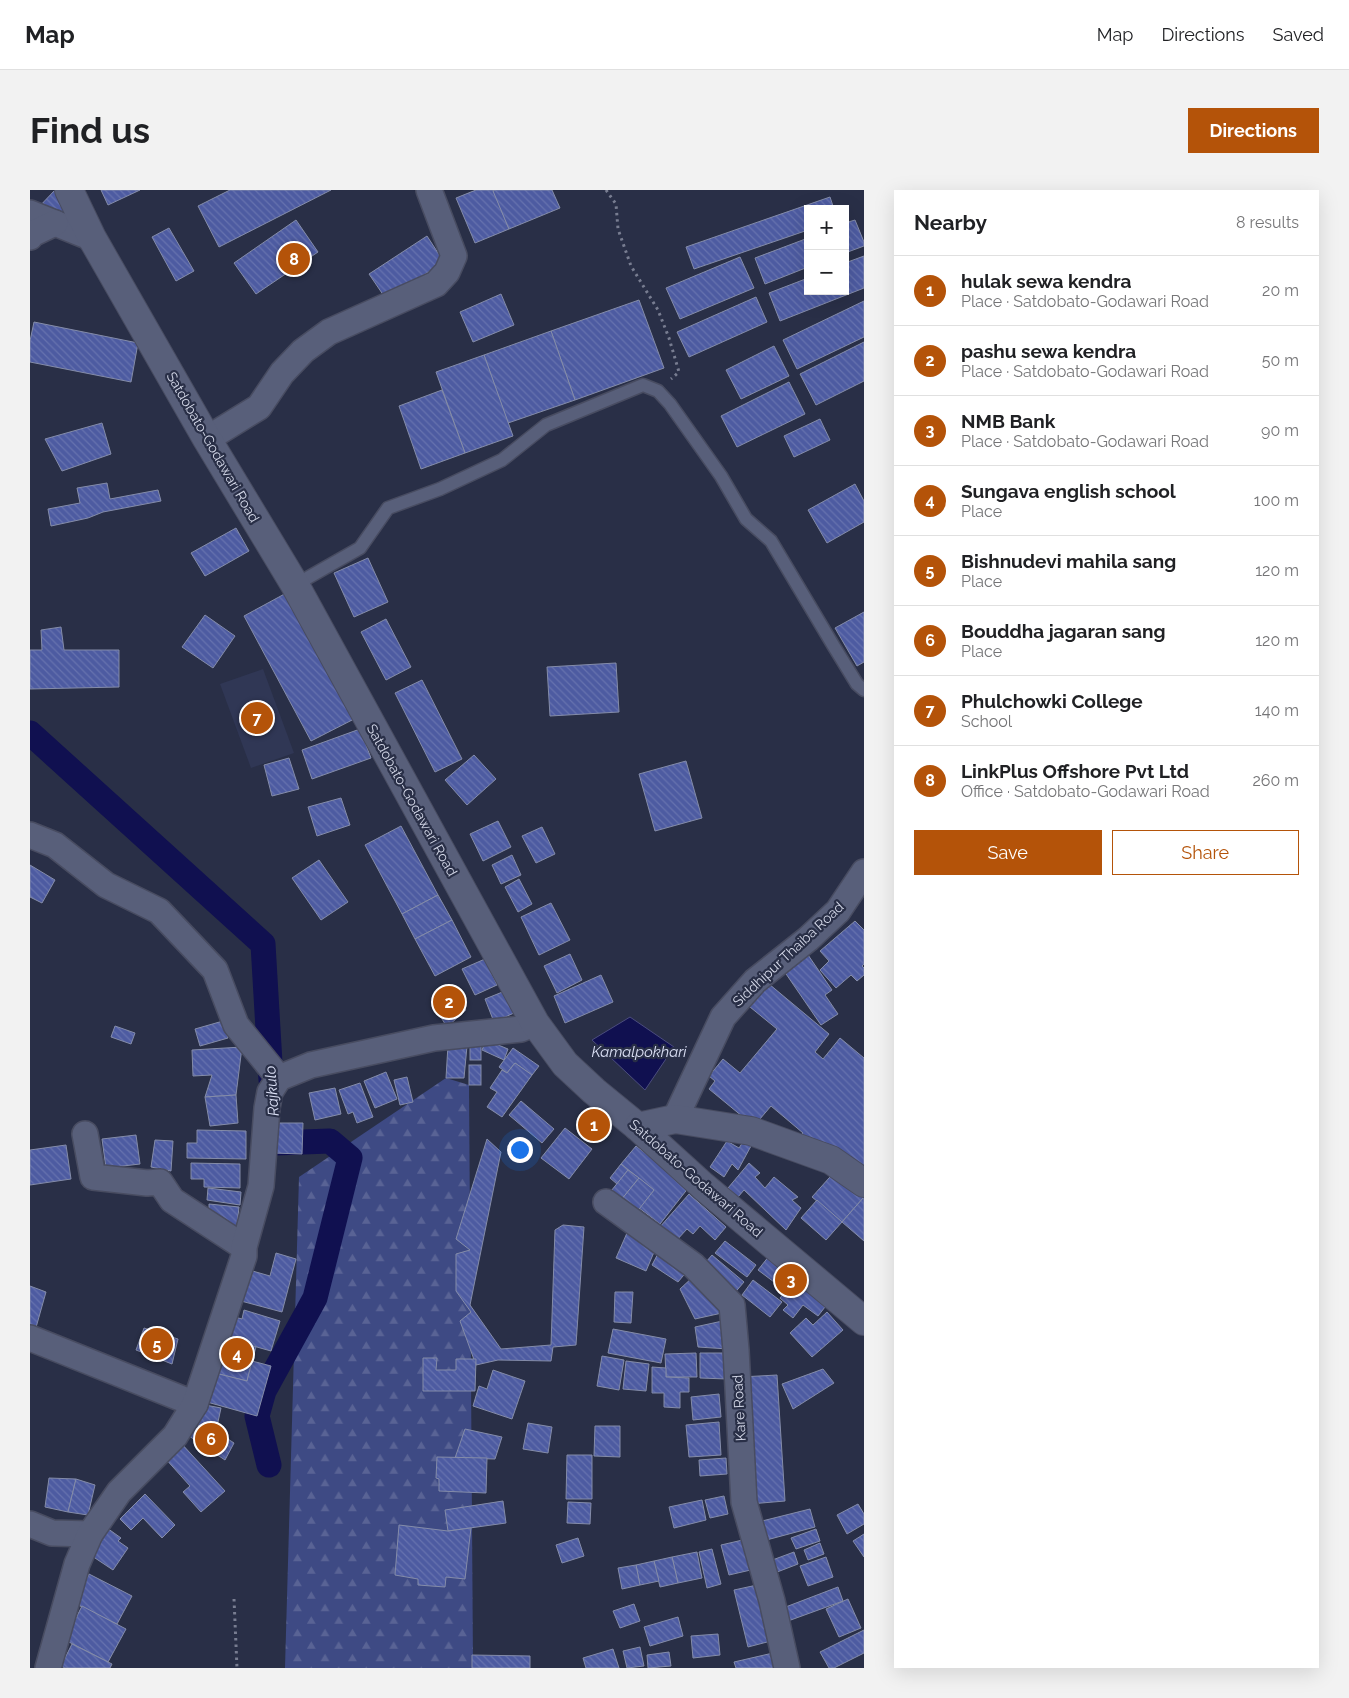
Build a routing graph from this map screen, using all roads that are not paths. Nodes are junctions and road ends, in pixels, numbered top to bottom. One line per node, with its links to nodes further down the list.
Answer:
1 (69, 190): 6 (street, Satdobato-Godawari Road)
2 (429, 190): 7 (street)
3 (30, 213): 4 (street)
4 (55, 223): 5 (street); 6 (street)
5 (30, 237)
6 (92, 238): 7 (street, Satdobato-Godawari Road)
7 (207, 439): 8 (street, Satdobato-Godawari Road)
8 (295, 585): 9 (lane); 12 (street, Satdobato-Godawari Road)
9 (864, 690)
10 (30, 835): 13 (street)
11 (864, 872): 14 (street, Siddhipur Thaiba Road)
12 (534, 1023): 13 (street); 15 (street, Satdobato-Godawari Road)
13 (279, 1078): 19 (street)
14 (675, 1119): 15 (street); 17 (street)
15 (638, 1127): 20 (street, Satdobato-Godawari Road)
16 (85, 1134): 19 (street)
17 (864, 1183)
18 (606, 1202): 26 (street, Kare Road)
19 (244, 1248): 22 (street)
20 (864, 1320)
21 (30, 1338): 22 (street)
22 (195, 1404): 24 (street)
23 (30, 1524): 24 (street)
24 (90, 1534): 25 (street)
25 (48, 1668)
26 (787, 1668)

